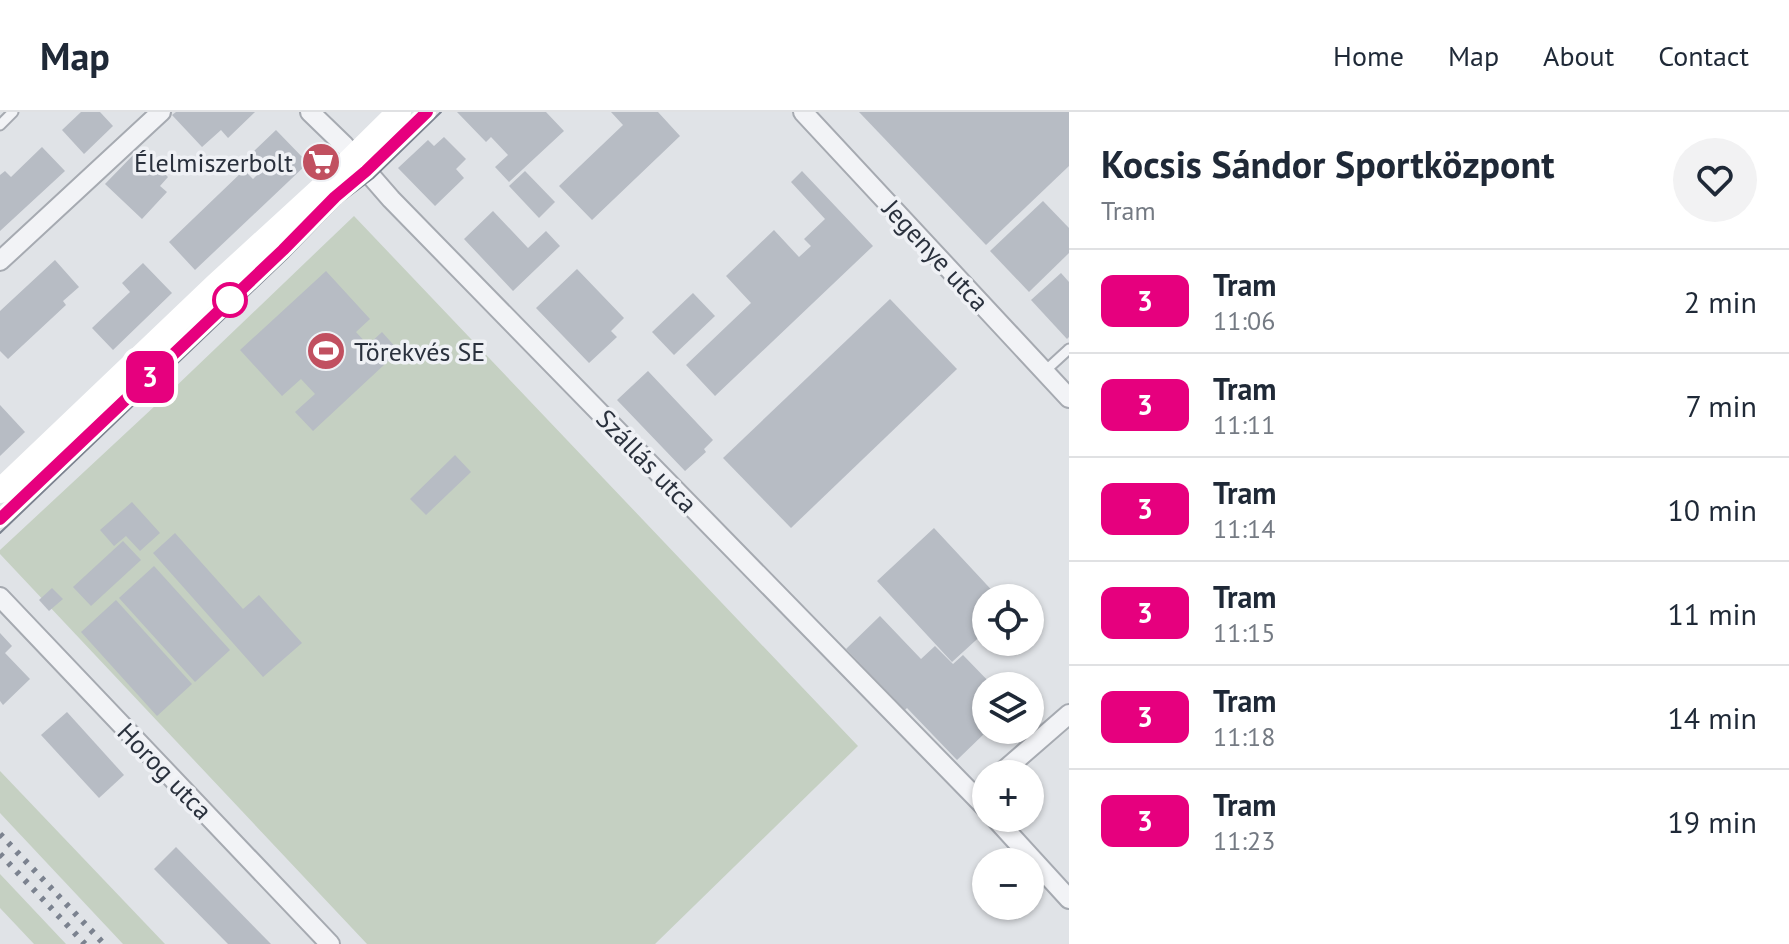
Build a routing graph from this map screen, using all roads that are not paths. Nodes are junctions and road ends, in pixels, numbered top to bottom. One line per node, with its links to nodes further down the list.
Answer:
1 (13, 112): 6 (lane)
2 (161, 112): 8 (street)
3 (310, 112): 7 (street, Szállás utca)
4 (399, 112): 7 (street)
5 (803, 112): 10 (street, Jegenye utca)
6 (0, 125)
7 (354, 156): 12 (street); 16 (street, Szállás utca)
8 (0, 261)
9 (1069, 349): 10 (lane)
10 (1045, 371): 11 (street, Jegenye utca)
11 (1069, 398)
12 (0, 491)
13 (0, 597): 19 (street, Horog utca)
14 (1069, 714): 15 (street)
15 (1016, 760)
16 (972, 787)
17 (1008, 832): 18 (street)
18 (1069, 899)
19 (330, 944)

